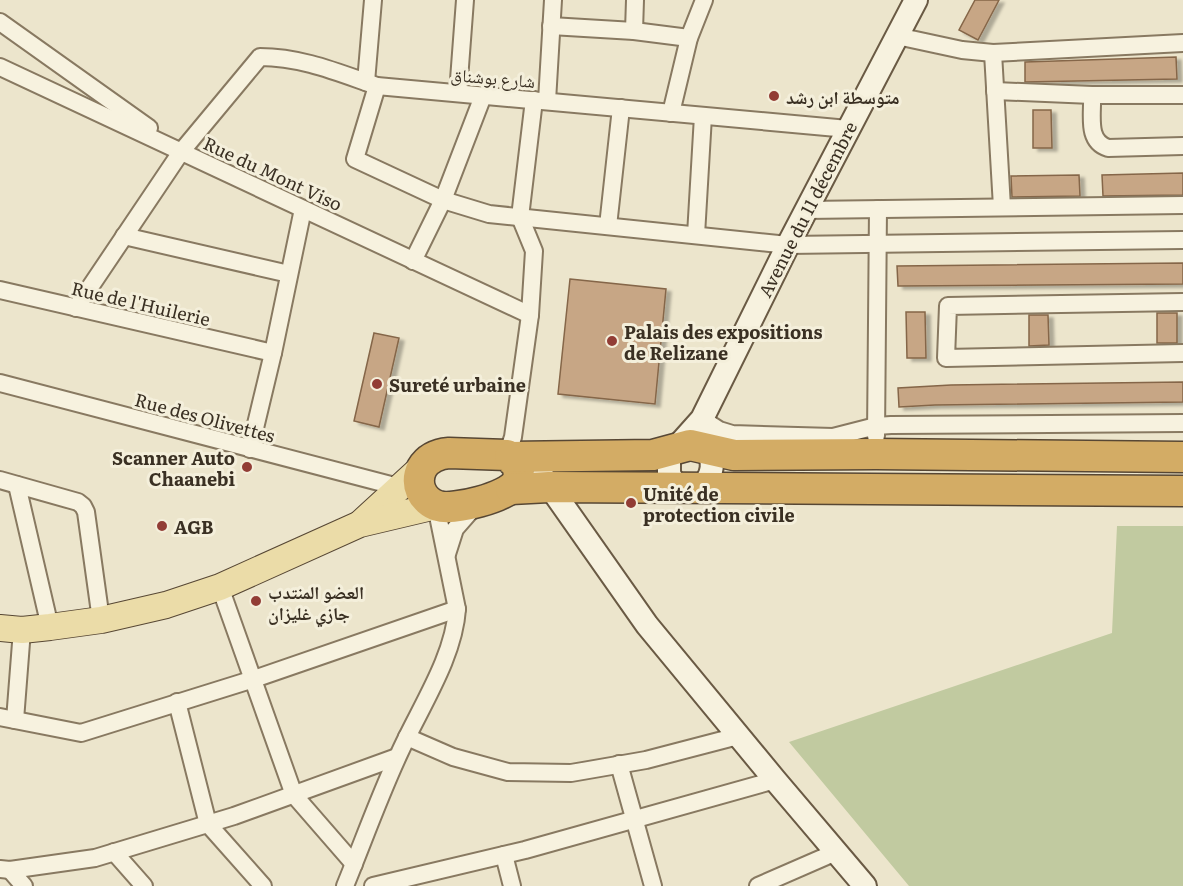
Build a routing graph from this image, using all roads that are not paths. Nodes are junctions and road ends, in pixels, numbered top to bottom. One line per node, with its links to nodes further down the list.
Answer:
1 (373, 0): 15 (street)
2 (465, 0): 17 (street)
3 (553, 0): 8 (street)
4 (634, 0): 9 (street)
5 (704, 0): 11 (street)
6 (916, 0): 10 (street, Avenue du 11 décembre)
7 (0, 22): 27 (street)
8 (551, 27): 9 (street); 21 (street)
9 (634, 31): 11 (street)
10 (897, 36): 13 (street); 25 (street, Avenue du 11 décembre)
11 (689, 38): 23 (street)
12 (1183, 43): 13 (street)
13 (993, 53): 16 (street)
14 (0, 67): 27 (street, Rue du Mont Viso)
15 (371, 84): 17 (street, شارع بوشناق); 27 (street, شارع بوشناق); 28 (street)
16 (995, 91): 18 (street); 30 (street)
17 (458, 93): 20 (street, شارع بوشناق)
18 (1092, 95): 19 (street); 26 (street)
19 (1183, 95)
20 (483, 96): 21 (street, شارع بوشناق); 28 (street)
21 (540, 101): 22 (street, شارع بوشناق); 34 (street)
22 (621, 108): 23 (street, شارع بوشناق); 35 (street)
23 (671, 113): 24 (street, شارع بوشناق)
24 (703, 116): 25 (street, شارع بوشناق); 37 (street)
25 (848, 129): 33 (street, Avenue du 11 décembre)
26 (1183, 147)
27 (181, 152): 31 (street, Rue du Mont Viso); 36 (street)
28 (443, 200): 34 (street); 41 (street)
29 (1183, 205): 30 (street)
30 (1002, 207): 32 (street)
31 (303, 209): 41 (street, Rue du Mont Viso); 42 (street)
32 (878, 209): 33 (street); 39 (street)
33 (806, 210): 40 (street, Avenue du 11 décembre)
34 (520, 217): 35 (street); 46 (street)
35 (608, 226): 37 (street)
36 (124, 236): 42 (street); 45 (street)
37 (696, 236): 40 (street)
38 (1183, 240): 39 (street)
39 (877, 244): 40 (street); 52 (street)
40 (788, 245): 50 (street, Avenue du 11 décembre)
41 (413, 261): 46 (street, Rue du Mont Viso)
42 (289, 274): 47 (street)
43 (0, 290): 45 (street, Rue de l'Huilerie)
44 (1183, 302): 48 (street)
45 (76, 308): 47 (street, Rue de l'Huilerie)
46 (530, 315): 57 (street)
47 (273, 353): 56 (street)
48 (1183, 353)
49 (0, 383): 56 (street, Rue des Olivettes)
50 (702, 419): 53 (street); 54 (street, Avenue du 11 décembre); 55 (street)
51 (1183, 423): 52 (street)
52 (876, 440): 53 (highway); 58 (highway)
53 (801, 445): 55 (highway); 64 (highway)
54 (677, 447): 55 (highway); 57 (highway); 63 (street)
55 (709, 448): 63 (street)
56 (250, 449): 66 (street, Rue des Olivettes)
57 (516, 457): 61 (street); 62 (highway); 66 (highway)
58 (1183, 458)
59 (0, 480): 60 (street)
60 (17, 485): 72 (street); 73 (street)
61 (549, 487): 62 (highway); 63 (highway); 78 (street)
62 (511, 489): 67 (highway)
63 (691, 489): 64 (highway)
64 (801, 489): 65 (highway)
65 (1183, 491)
66 (424, 499): 67 (highway); 68 (main road); 68 (main road); 69 (street)
67 (479, 501): 69 (street)
68 (360, 524): 70 (main road)
69 (447, 555): 71 (street)
70 (220, 587): 72 (main road); 75 (street)
71 (457, 609): 75 (street); 79 (street)
72 (101, 620): 73 (main road)
73 (50, 627): 74 (main road)
74 (11, 629): 77 (street)
75 (254, 679): 76 (street); 83 (street)
76 (177, 702): 77 (street); 85 (street)
77 (8, 718)
78 (738, 736): 81 (street); 82 (street)
79 (407, 737): 80 (street); 81 (street)
80 (398, 757): 83 (street); 89 (street)
81 (619, 764): 84 (street)
82 (775, 780): 84 (street); 87 (street)
83 (294, 795): 85 (street); 89 (street)
84 (634, 820): 88 (street); 97 (street)
85 (208, 824): 86 (street); 91 (street)
86 (114, 852): 90 (street); 93 (street)
87 (836, 852): 98 (street); 99 (street)
88 (504, 855): 95 (street); 96 (street)
89 (354, 864): 94 (street)
90 (5, 869): 92 (street)
91 (258, 884)
92 (24, 886)
93 (144, 886)
94 (345, 886)
95 (373, 886)
96 (512, 886)
97 (652, 886)
98 (758, 886)
99 (866, 886)

